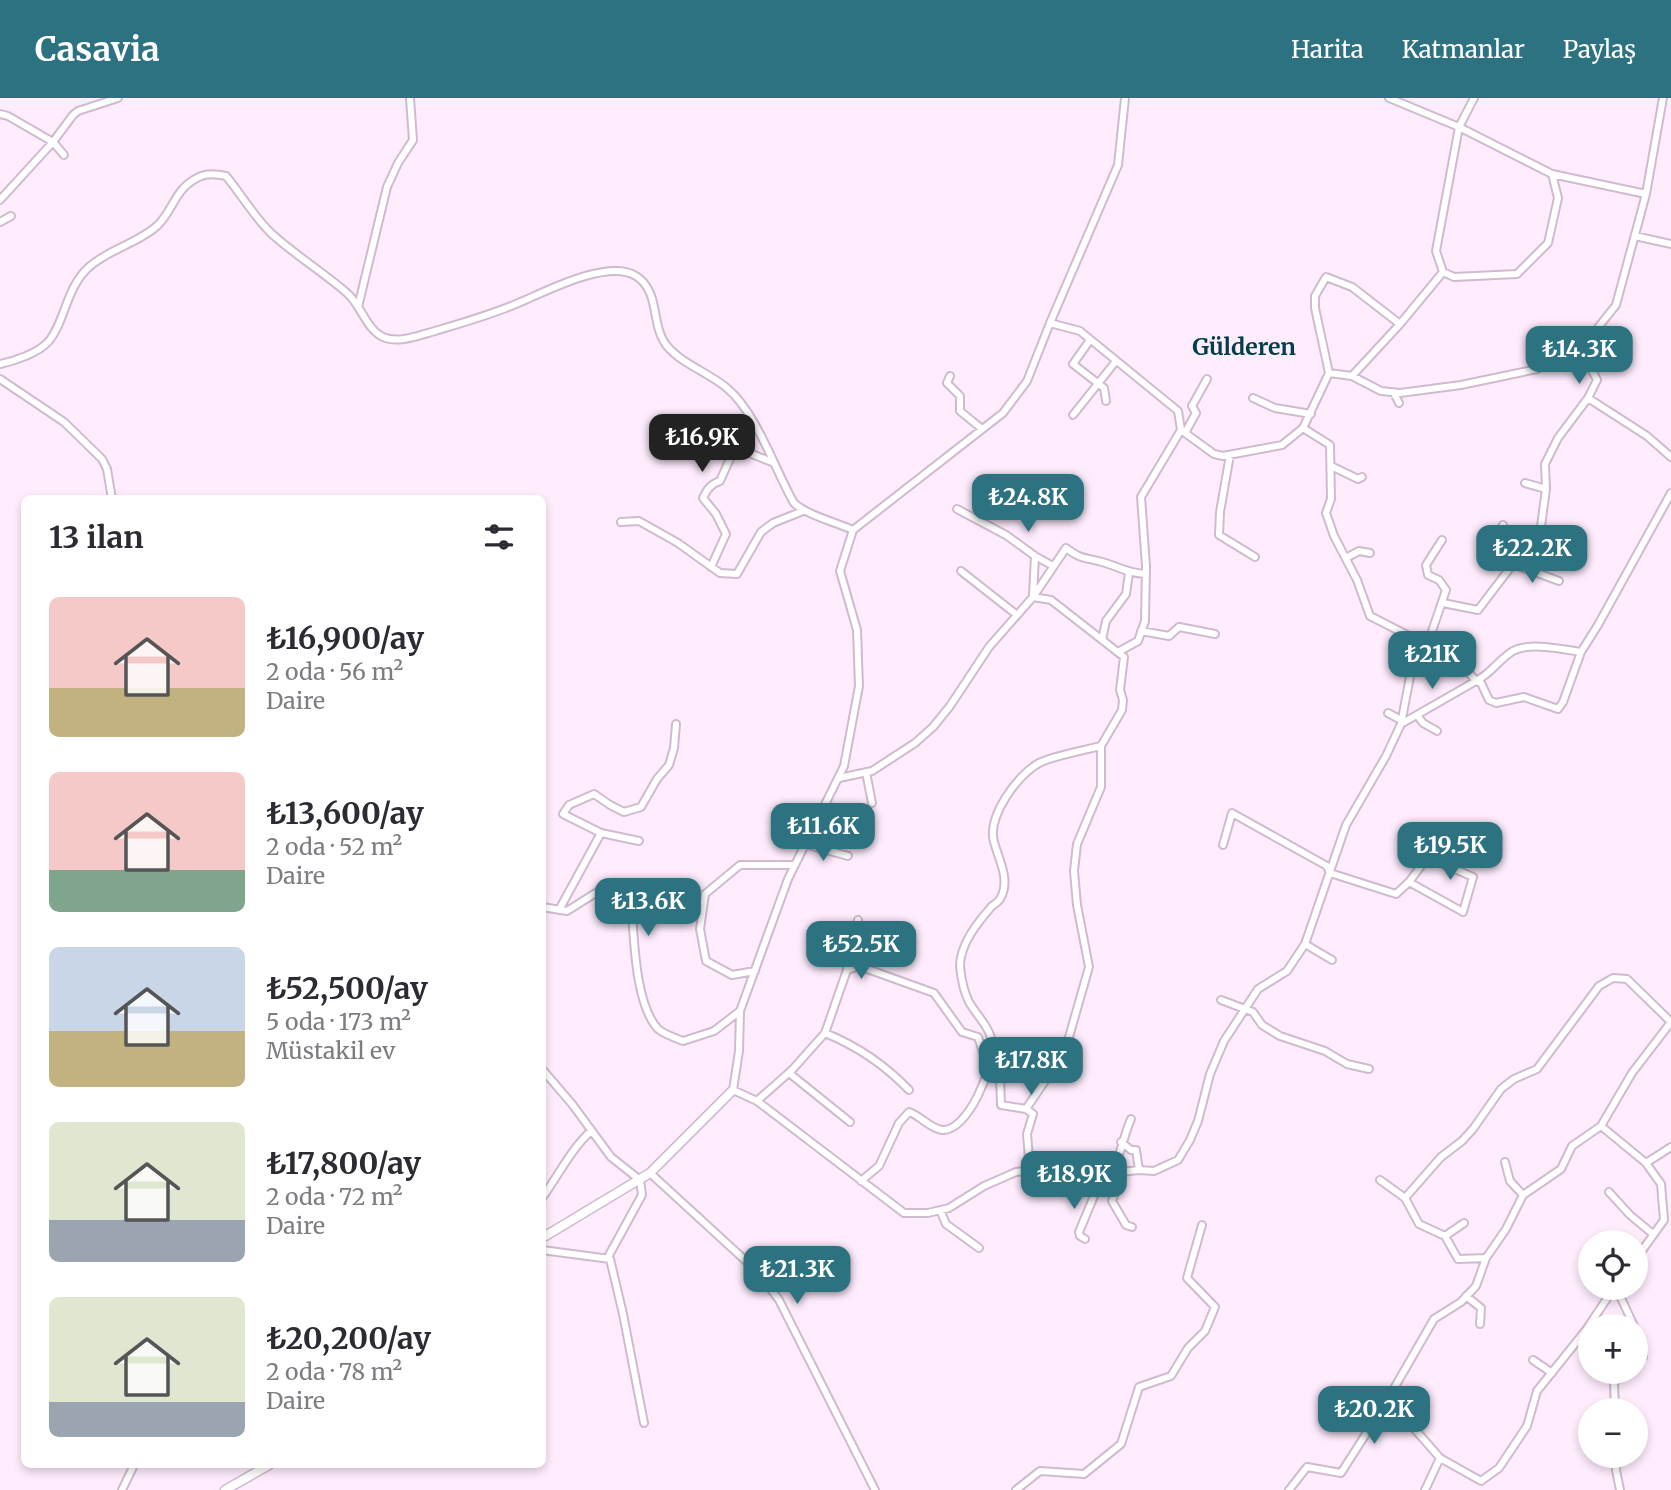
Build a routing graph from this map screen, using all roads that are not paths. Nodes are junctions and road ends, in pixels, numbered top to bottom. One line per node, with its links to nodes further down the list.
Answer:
1 (118, 98): 9 (street)
2 (410, 98): 19 (street)
3 (1125, 98): 20 (street)
4 (1390, 98): 8 (street)
5 (1474, 98): 8 (street)
6 (1663, 98): 12 (street)
7 (0, 114): 9 (street)
8 (1459, 127): 11 (street); 18 (street)
9 (53, 142): 10 (street); 13 (street)
10 (64, 155)
11 (1552, 174): 12 (street); 18 (street)
12 (1646, 194): 16 (street)
13 (0, 200)
14 (11, 216): 15 (street)
15 (0, 222)
16 (1635, 236): 17 (street); 23 (street)
17 (1671, 244)
18 (1443, 272): 21 (street)
19 (358, 307): 25 (street); 44 (street)
20 (1050, 323): 22 (street); 40 (street)
21 (1400, 324): 26 (street); 28 (street)
22 (1090, 340): 24 (street); 31 (street)
23 (1581, 349): 32 (street); 34 (street)
24 (1116, 361): 31 (street); 41 (street)
25 (0, 364)
26 (1329, 373): 28 (street); 37 (street)
27 (950, 376): 40 (street)
28 (1352, 376): 32 (street)
29 (0, 379): 50 (street)
30 (1207, 379): 41 (street)
31 (1098, 384): 35 (street); 38 (street)
32 (1394, 393): 36 (street)
33 (1253, 398): 37 (street)
34 (1588, 398): 43 (street); 48 (street)
35 (1106, 401)
36 (1399, 403)
37 (1311, 414): 39 (street)
38 (1073, 415)
39 (1303, 428): 42 (street); 45 (street)
40 (982, 429): 55 (street)
41 (1183, 431): 42 (street); 68 (street)
42 (1230, 455): 61 (street)
43 (1671, 457)
44 (774, 463): 52 (street); 65 (street)
45 (1331, 466): 46 (street); 62 (street)
46 (1362, 477)
47 (1525, 483): 48 (street)
48 (1546, 489): 57 (street)
49 (1671, 493): 79 (street)
50 (111, 495)
51 (957, 509): 60 (street)
52 (803, 511): 55 (street); 65 (street)
53 (621, 522): 65 (street)
54 (1503, 525): 64 (street)
55 (853, 530): 88 (street)
56 (1443, 540): 71 (street)
57 (1539, 541): 58 (street); 64 (street)
58 (1559, 549)
59 (1370, 553): 62 (street)
60 (1035, 556): 63 (street); 70 (street)
61 (1255, 557)
62 (1346, 558): 77 (street)
63 (1053, 566): 67 (street); 70 (street)
64 (1511, 566): 69 (street); 71 (street)
65 (711, 568)
66 (961, 571): 72 (street)
67 (1129, 573): 68 (street); 76 (street)
68 (1146, 574): 73 (street)
69 (1559, 580)
70 (1033, 597): 72 (street); 76 (street)
71 (1443, 603): 75 (street)
72 (1017, 615): 87 (street)
73 (1141, 631): 74 (street); 78 (street)
74 (1214, 634)
75 (1430, 637): 77 (street); 80 (street)
76 (1102, 640): 78 (street)
77 (1418, 640): 83 (street)
78 (1118, 652): 86 (street)
79 (1580, 652): 80 (street); 80 (street)
80 (1476, 681): 82 (street)
81 (1388, 713): 83 (street)
82 (1417, 715): 83 (street); 85 (street)
83 (1401, 722): 98 (street)
84 (676, 724): 90 (street)
85 (1437, 731)
86 (1101, 746): 112 (street); 120 (street)
87 (866, 772): 88 (street); 89 (street)
88 (838, 778): 93 (street)
89 (872, 803)
90 (601, 833): 92 (street); 101 (street)
91 (1445, 834): 96 (street)
92 (639, 841)
93 (806, 844): 95 (street); 97 (street)
94 (1223, 845): 98 (street)
95 (848, 856)
96 (1427, 857): 99 (street); 99 (street)
97 (795, 865): 106 (street); 106 (street)
98 (1330, 873): 99 (street); 103 (street)
99 (1409, 882)
100 (546, 907): 101 (street)
101 (559, 909): 109 (street)
102 (858, 920): 105 (street)
103 (1305, 944): 104 (street); 108 (street)
104 (1332, 960)
105 (847, 970): 111 (street); 113 (street)
106 (755, 971): 109 (street)
107 (1221, 1000): 108 (street)
108 (1245, 1007): 114 (street); 130 (street)
109 (740, 1011): 117 (street)
110 (1671, 1022): 123 (street); 140 (street)
111 (825, 1032): 115 (street); 118 (street)
112 (992, 1041): 113 (street); 120 (street)
113 (990, 1058): 136 (street)
114 (1369, 1069)
115 (789, 1073): 119 (street); 122 (street)
116 (546, 1074): 124 (street)
117 (733, 1090): 119 (street); 132 (street)
118 (909, 1090)
119 (757, 1101): 136 (street)
120 (1026, 1109): 129 (street)
121 (1131, 1119): 125 (street)
122 (850, 1122)
123 (1601, 1126): 128 (street); 139 (street)
124 (591, 1131): 134 (street); 137 (street)
125 (1121, 1142): 130 (street); 133 (street)
126 (1671, 1147): 128 (street)
127 (1505, 1161): 139 (street)
128 (1646, 1163): 142 (street)
129 (1030, 1170): 133 (street); 141 (street)
130 (1139, 1170): 131 (street)
131 (1123, 1172): 133 (street); 146 (street)
132 (650, 1173): 134 (street); 169 (street)
133 (1107, 1173): 150 (street)
134 (640, 1180): 148 (street); 154 (street)
135 (1380, 1180): 140 (street)
136 (861, 1181): 141 (street)
137 (546, 1192)
138 (1609, 1192): 147 (street)
139 (1523, 1195): 155 (street)
140 (1405, 1198): 149 (street)
141 (940, 1210): 152 (street)
142 (1664, 1220): 145 (street); 147 (street)
143 (1464, 1223): 149 (street)
144 (1202, 1225): 170 (street)
145 (1671, 1225)
146 (1132, 1227)
147 (1653, 1234): 151 (street)
148 (546, 1236)
149 (1445, 1236): 155 (street)
150 (1085, 1239)
151 (1648, 1241)
152 (979, 1248)
153 (546, 1251): 154 (street)
154 (608, 1257): 162 (street)
155 (1486, 1258): 156 (street)
156 (1466, 1296): 158 (street); 161 (street)
157 (1606, 1300): 160 (street)
158 (1480, 1324)
159 (1533, 1360): 160 (street)
160 (1552, 1373): 163 (street)
161 (1385, 1404): 163 (street); 171 (street)
162 (644, 1423)
163 (1440, 1458): 172 (street)
164 (133, 1468): 167 (street)
165 (264, 1468): 168 (street)
166 (1616, 1468): 173 (street)
167 (122, 1490)
168 (225, 1490)
169 (875, 1490)
170 (1016, 1490)
171 (1289, 1490)
172 (1424, 1490)
173 (1619, 1490)

